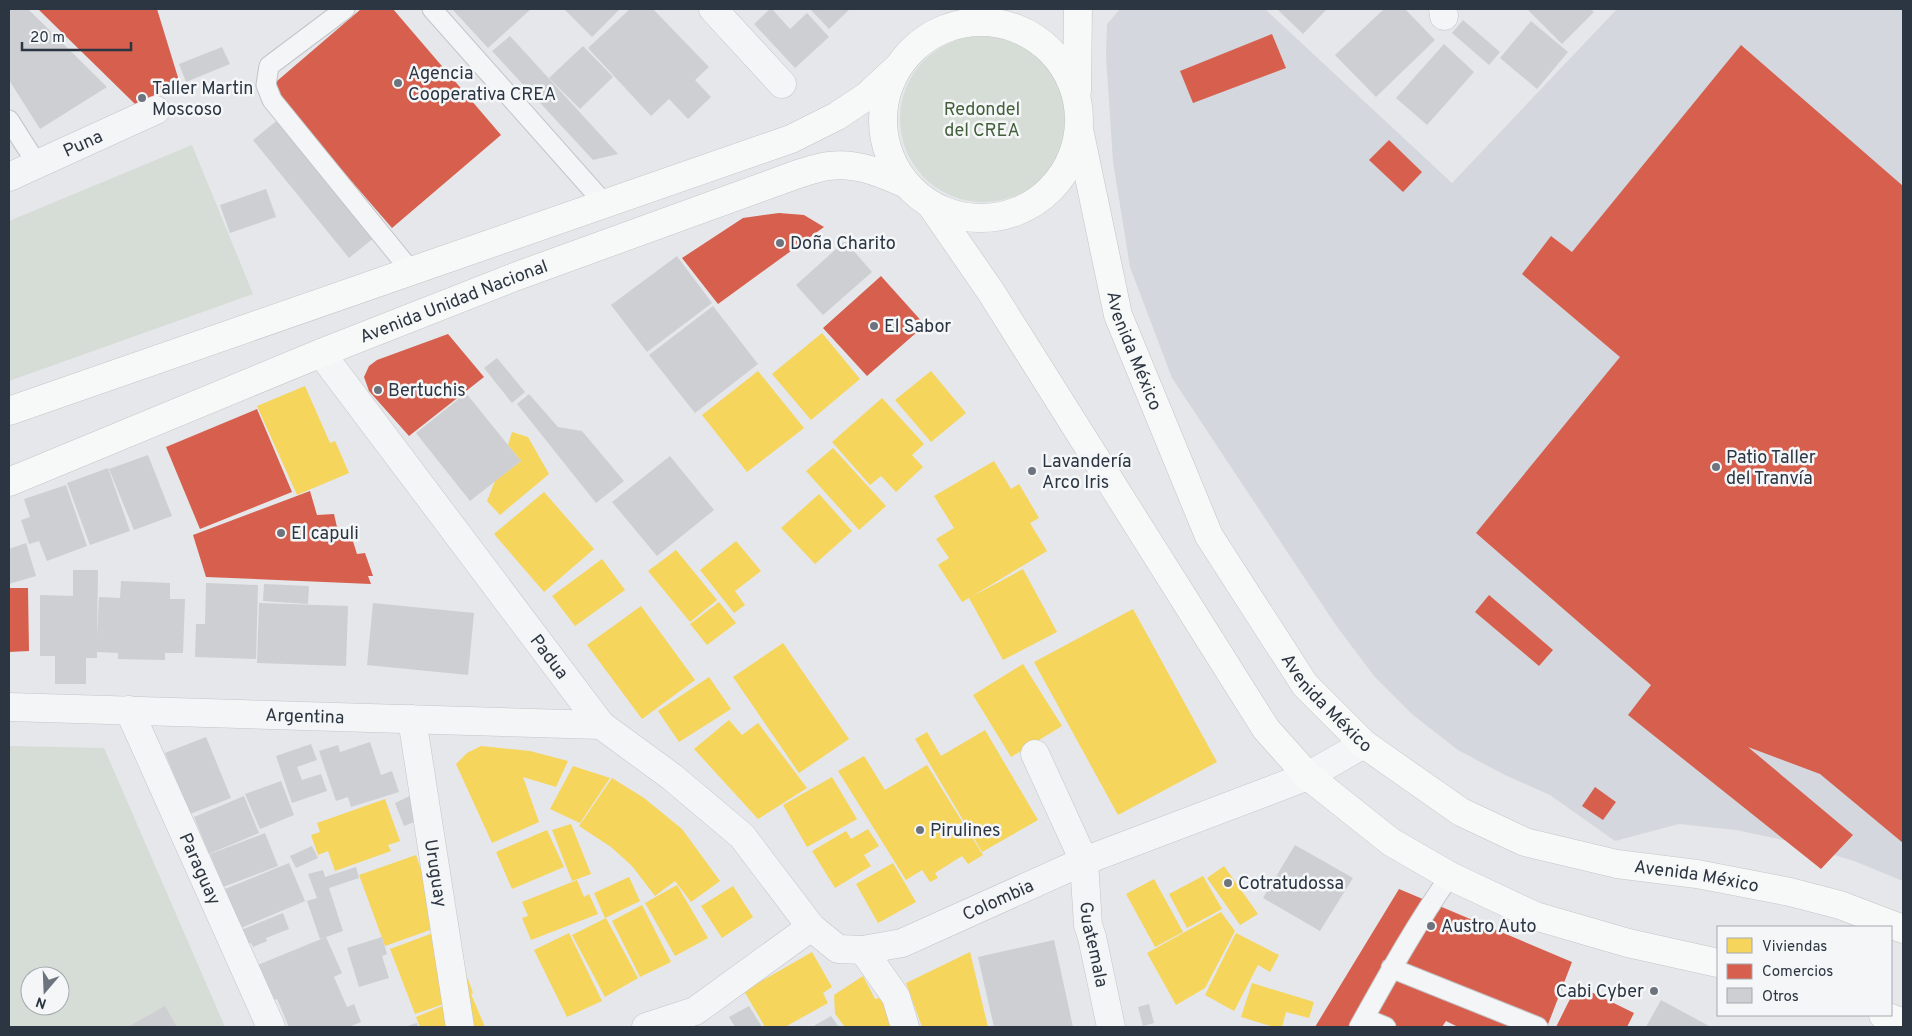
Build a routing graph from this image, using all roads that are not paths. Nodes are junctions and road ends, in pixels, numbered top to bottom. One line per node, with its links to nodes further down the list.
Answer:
1 (345, 9): 19 (lane)
2 (432, 9): 16 (lane)
3 (713, 9): 8 (street)
4 (950, 9): 6 (main road)
5 (1078, 9): 9 (main road)
6 (917, 45): 7 (main road); 9 (main road)
7 (897, 68): 15 (main road); 16 (main road)
8 (782, 84)
9 (1077, 98): 12 (main road)
10 (156, 110): 13 (street, Puna)
11 (9, 120): 13 (lane)
12 (1079, 129): 17 (main road); 28 (main road, Avenida México)
13 (37, 164): 14 (street, Puna)
14 (9, 177)
15 (906, 184): 17 (main road); 20 (main road, Avenida Unidad Nacional)
16 (605, 204): 18 (main road)
17 (931, 205): 30 (main road)
18 (512, 235): 19 (main road); 20 (main road)
19 (411, 271): 22 (main road)
20 (527, 272): 21 (main road, Avenida Unidad Nacional)
21 (321, 353): 23 (main road, Avenida Unidad Nacional); 27 (street, Padua)
22 (9, 410)
23 (9, 482)
24 (9, 707): 25 (street, Argentina)
25 (128, 710): 26 (street, Argentina); 40 (street, Paraguay)
26 (412, 718): 27 (street, Argentina); 41 (street, Uruguay)
27 (601, 725): 33 (street, Padua)
28 (1364, 744): 30 (street, Colombia); 34 (main road, Avenida México)
29 (1036, 754): 31 (street)
30 (1308, 776): 31 (street, Colombia); 32 (main road)
31 (1084, 860): 35 (street, Colombia); 44 (street, Guatemala)
32 (1450, 876): 36 (main road); 37 (lane)
33 (811, 927): 35 (street, Colombia); 38 (street)
34 (1903, 929)
35 (863, 950): 43 (street)
36 (1717, 963)
37 (1391, 968): 39 (lane); 46 (lane)
38 (698, 1019): 42 (street)
39 (1361, 1023): 45 (lane)
40 (270, 1027)
41 (460, 1027)
42 (646, 1027)
43 (905, 1027)
44 (1111, 1027)
45 (1386, 1027)
46 (1538, 1027)

